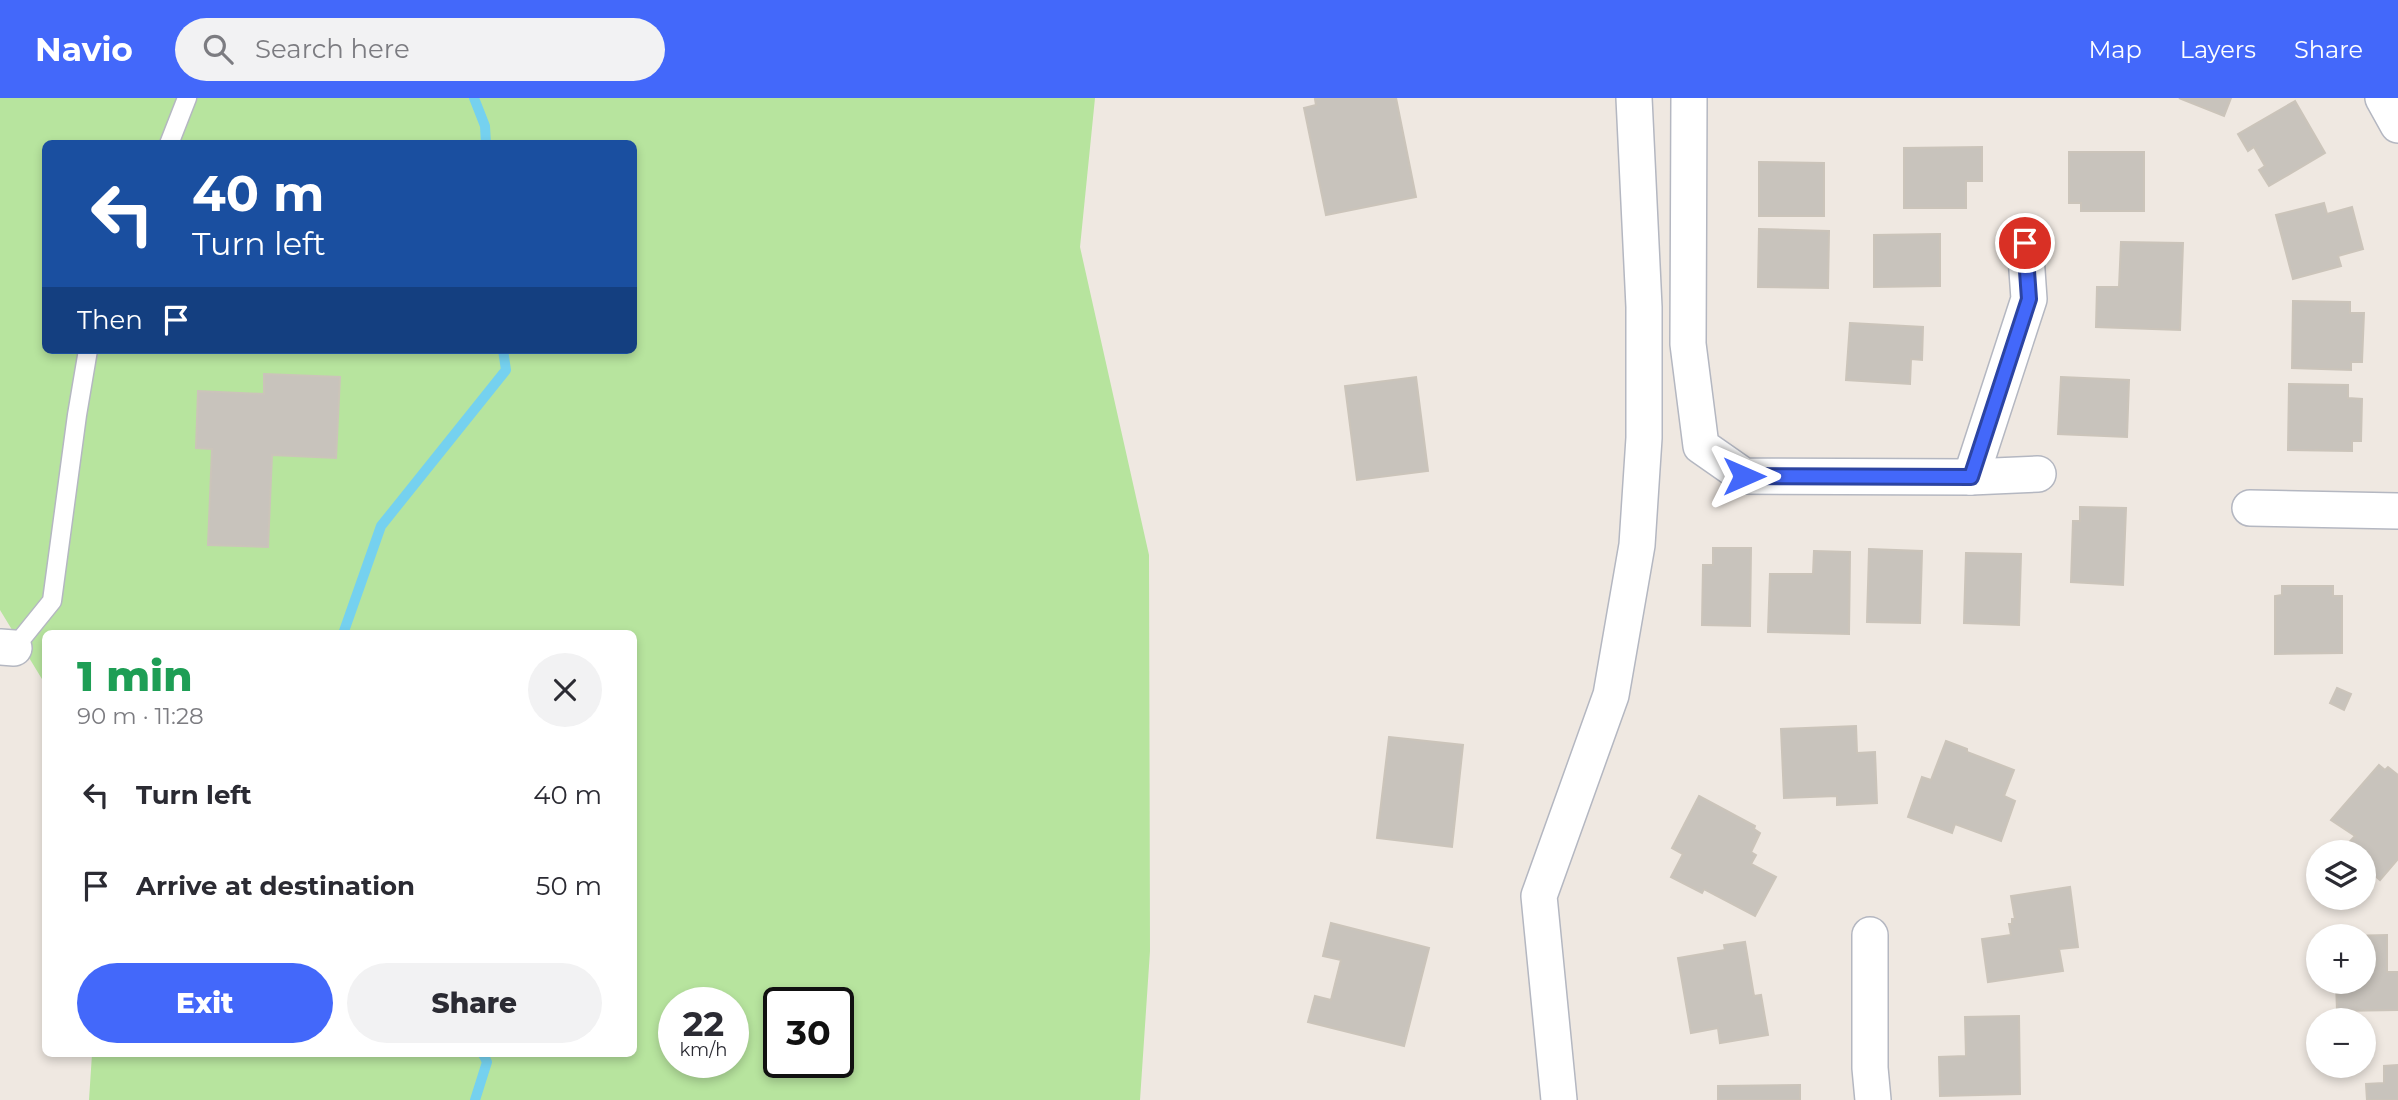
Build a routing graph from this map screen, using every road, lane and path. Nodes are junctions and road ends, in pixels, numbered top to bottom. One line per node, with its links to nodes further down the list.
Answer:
1 (187, 98): 6 (lane)
2 (1634, 98): 15 (street)
3 (1689, 98): 10 (street)
4 (2383, 98): 5 (street)
5 (2398, 125)
6 (171, 140)
7 (2025, 243): 10 (street)
8 (87, 354): 13 (lane)
9 (2038, 474): 10 (street)
10 (1971, 477)
11 (2250, 508): 12 (street)
12 (2398, 511)
13 (7, 647)
14 (1870, 935): 16 (street)
15 (1559, 1100)
16 (1872, 1100)

